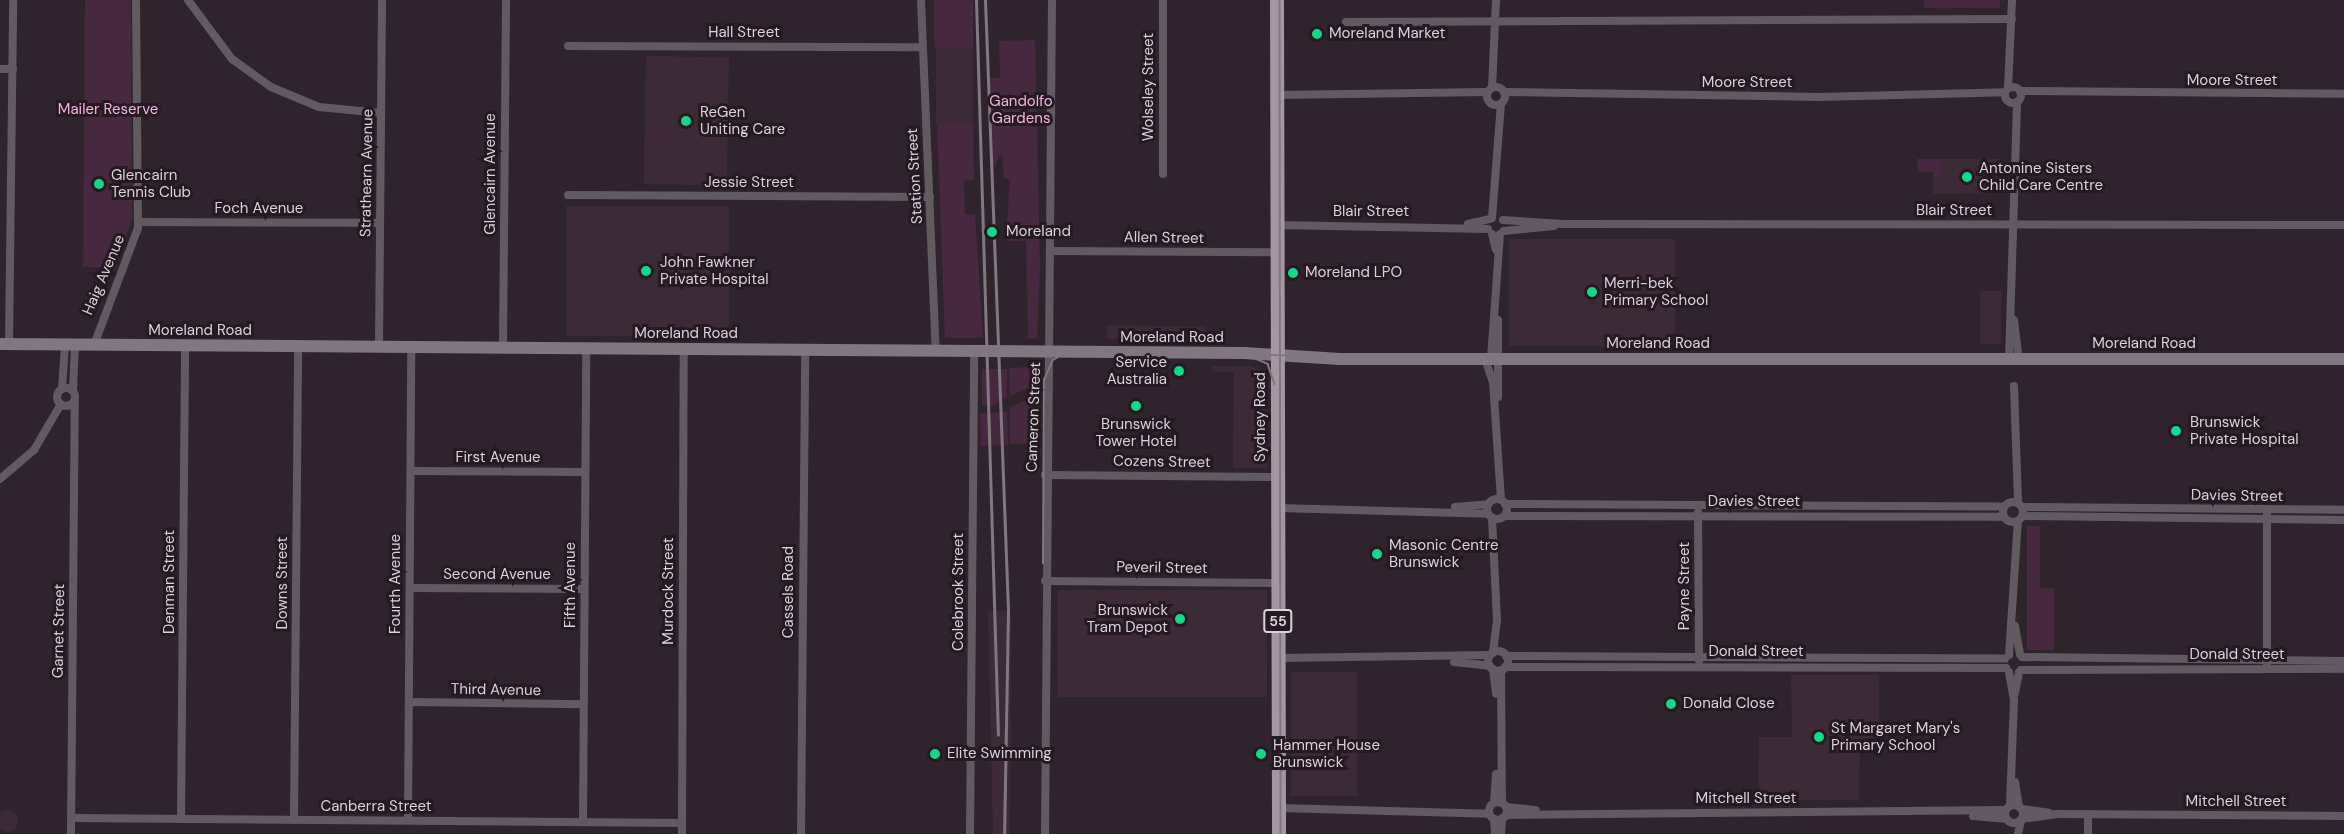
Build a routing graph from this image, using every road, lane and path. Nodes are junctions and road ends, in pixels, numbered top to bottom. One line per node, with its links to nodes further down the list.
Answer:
1 (13, 0): 18 (street)
2 (136, 0): 30 (street, Haig Avenue)
3 (188, 0): 23 (street)
4 (382, 0): 23 (street, Strathearn Avenue)
5 (506, 0): 47 (street, Glencairn Avenue)
6 (921, 0): 16 (street, Station Street)
7 (1052, 0): 38 (street, Cameron Street)
8 (1163, 0): 24 (street, Wolseley Street)
9 (1277, 0): 20 (highway, Sydney Road / 55)
10 (1496, 0): 13 (street)
11 (2012, 0): 12 (street)
12 (2012, 19): 13 (street); 22 (street)
13 (1496, 21): 14 (street); 21 (street)
14 (1346, 22)
15 (568, 46): 16 (street, Hall Street)
16 (920, 47): 27 (street, Station Street)
17 (0, 69): 18 (street)
18 (13, 69): 40 (street)
19 (2344, 94): 22 (street, Moore Street)
20 (1277, 95): 21 (street, Moore Street); 33 (highway, Sydney Road / 55)
21 (1496, 96): 22 (street, Moore Street); 26 (street)
22 (2013, 96): 35 (street)
23 (381, 113): 31 (street, Strathearn Avenue)
24 (1163, 174)
25 (568, 195): 27 (street, Jessie Street)
26 (1496, 195): 28 (street); 29 (street)
27 (930, 197): 51 (street, Station Street)
28 (1491, 219): 29 (street, Blair Street); 34 (street, Blair Street); 37 (street)
29 (1503, 219): 32 (street, Blair Street); 37 (street)
30 (138, 222): 31 (street, Foch Avenue); 42 (street, Haig Avenue)
31 (380, 223): 45 (street, Strathearn Avenue)
32 (1564, 224): 35 (street, Blair Street); 37 (street, Blair Street)
33 (1277, 225): 34 (street, Blair Street); 39 (highway, Sydney Road / 55)
34 (1465, 225): 37 (street, Blair Street)
35 (2013, 225): 36 (street, Blair Street); 57 (street)
36 (2344, 225)
37 (1496, 232): 56 (street)
38 (1050, 251): 39 (street, Allen Street); 53 (street, Cameron Street)
39 (1277, 252): 54 (highway, Sydney Road / 55)
40 (5, 344): 41 (main road, Moreland Road)
41 (70, 345): 42 (main road, Moreland Road); 58 (street)
42 (94, 345): 43 (main road, Moreland Road)
43 (185, 345): 44 (main road, Moreland Road); 120 (street, Denman Street)
44 (298, 346): 45 (main road, Moreland Road); 121 (street, Downs Street)
45 (379, 347): 46 (main road, Moreland Road)
46 (411, 347): 47 (main road, Moreland Road); 66 (street, Fourth Avenue)
47 (503, 348): 48 (main road, Moreland Road)
48 (586, 348): 49 (main road, Moreland Road); 67 (street, Fifth Avenue)
49 (684, 349): 50 (main road, Moreland Road); 125 (street, Murdock Street)
50 (805, 350): 51 (main road, Moreland Road); 128 (street, Cassels Road)
51 (936, 351): 52 (main road, Moreland Road)
52 (974, 351): 53 (main road, Moreland Road); 129 (street, Colebrook Street)
53 (1049, 352): 54 (main road, Moreland Road); 68 (street, Cameron Street)
54 (1278, 356): 56 (main road, Moreland Road); 69 (highway, Sydney Road / 55)
55 (2344, 358): 57 (main road, Moreland Road)
56 (1492, 359): 57 (main road, Moreland Road); 64 (street); 64 (street)
57 (2014, 359)
58 (70, 371): 60 (street); 61 (street, Garnet Street)
59 (2014, 386): 70 (street)
60 (62, 389): 61 (street); 63 (street)
61 (73, 390): 62 (street, Garnet Street)
62 (75, 400): 63 (street); 65 (street, Garnet Street)
63 (62, 405): 65 (street, Garnet Street); 71 (street)
64 (1496, 415): 72 (street)
65 (74, 429): 119 (street, Garnet Street)
66 (411, 471): 67 (street, First Avenue); 90 (street, Fourth Avenue)
67 (585, 472): 91 (street, Fifth Avenue)
68 (1045, 475): 69 (street, Cozens Street); 88 (street, Cameron Street)
69 (1278, 477): 74 (highway, Sydney Road / 55)
70 (2013, 477): 73 (street); 79 (street)
71 (0, 479)
72 (1497, 502): 76 (street, Davies Street); 78 (street, Davies Street); 81 (street); 82 (street)
73 (2005, 505): 78 (street, Davies Street); 79 (street, Davies Street); 84 (street)
74 (1278, 508): 76 (street, Davies Street); 89 (highway, Sydney Road / 55)
75 (2133, 508): 79 (street, Davies Street); 80 (street, Davies Street); 83 (street)
76 (1433, 509): 81 (street, Davies Street)
77 (2344, 510): 80 (street, Davies Street)
78 (1698, 511): 82 (street, Davies Street); 84 (street, Davies Street); 101 (street, Payne Street)
79 (2020, 512): 83 (street, Davies Street); 84 (street, Davies Street); 86 (street)
80 (2267, 514): 83 (street, Davies Street); 85 (street, Davies Street); 103 (street)
81 (1490, 516): 82 (street, Davies Street); 87 (street)
82 (1503, 517): 87 (street)
83 (2133, 518)
84 (2005, 519): 86 (street)
85 (2344, 520)
86 (2014, 546): 92 (street)
87 (1497, 548): 93 (street)
88 (1045, 581): 89 (street, Peveril Street); 130 (street, Cameron Street)
89 (1278, 583): 98 (highway, Sydney Road / 55)
90 (410, 588): 91 (street, Second Avenue); 109 (street, Fourth Avenue)
91 (584, 589): 110 (street, Fifth Avenue)
92 (2014, 613): 96 (street); 97 (street)
93 (1497, 620): 94 (street); 95 (street)
94 (1491, 654): 95 (street, Donald Street); 99 (street, Donald Street); 104 (street)
95 (1504, 654): 101 (street, Donald Street); 104 (street)
96 (2021, 656): 97 (street, Donald Street); 103 (street, Donald Street); 107 (street)
97 (2007, 657): 102 (street, Donald Street); 106 (street)
98 (1278, 658): 99 (street, Donald Street); 112 (highway, Sydney Road / 55)
99 (1433, 660): 104 (street, Donald Street)
100 (2344, 661): 103 (street, Donald Street)
101 (1699, 662): 102 (street, Donald Street); 104 (street, Donald Street)
102 (1852, 662): 106 (street, Donald Street)
103 (2267, 665): 105 (street, Donald Street); 107 (street, Donald Street)
104 (1497, 668): 114 (street)
105 (2344, 669)
106 (2007, 670): 107 (street, Donald Street); 108 (street)
107 (2020, 671): 108 (street)
108 (2014, 700): 111 (street)
109 (409, 702): 110 (street, Third Avenue); 122 (street, Fourth Avenue)
110 (583, 704): 124 (street, Fifth Avenue)
111 (2013, 772): 113 (street); 115 (street)
112 (1279, 808): 114 (street, Mitchell Street); 131 (highway, Sydney Road / 55)
113 (2021, 808): 115 (street, Mitchell Street); 116 (street, Mitchell Street); 123 (street)
114 (1498, 811): 115 (street, Mitchell Street); 132 (street); 133 (street)
115 (2008, 814): 123 (street, Mitchell Street); 134 (street)
116 (2056, 814): 117 (street, Mitchell Street); 123 (street, Mitchell Street)
117 (2088, 814): 118 (street, Mitchell Street); 136 (street)
118 (2344, 816)
119 (70, 818): 120 (street, Canberra Street); 126 (street, Garnet Street)
120 (181, 819): 121 (street, Canberra Street)
121 (294, 820): 122 (street, Canberra Street)
122 (408, 820): 124 (street, Canberra Street)
123 (2021, 820): 135 (street)
124 (583, 822): 125 (street, Canberra Street)
125 (682, 823): 127 (street, Murdock Street)
126 (71, 834)
127 (682, 834)
128 (801, 834)
129 (970, 834)
130 (1045, 834)
131 (1279, 834)
132 (1495, 834)
133 (1501, 834)
134 (2011, 834)
135 (2018, 834)
136 (2088, 834)

